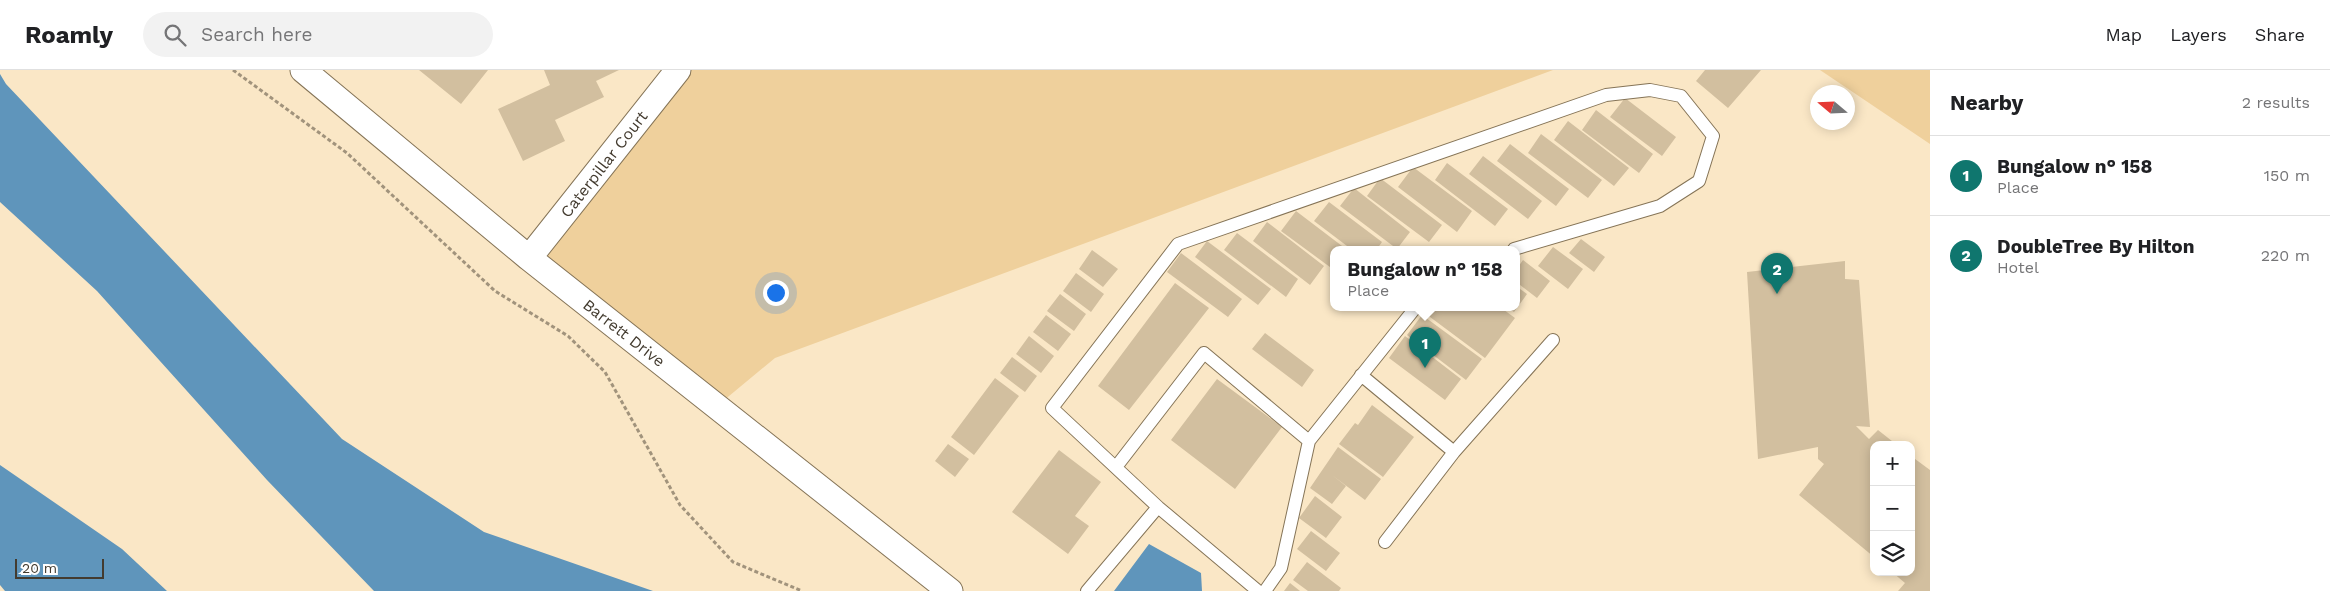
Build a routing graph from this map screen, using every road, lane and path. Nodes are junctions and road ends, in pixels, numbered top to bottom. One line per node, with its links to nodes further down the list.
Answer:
1 (233, 70): 14 (path)
2 (303, 70): 5 (street, Barrett Drive)
3 (678, 70): 5 (street, Caterpillar Court)
4 (1520, 247): 11 (lane)
5 (529, 258): 15 (street, Barrett Drive)
6 (1413, 311): 8 (lane)
7 (1552, 340): 10 (lane)
8 (1361, 375): 9 (lane); 10 (lane)
9 (1309, 441): 11 (lane); 18 (lane)
10 (1454, 452): 13 (lane)
11 (1116, 467): 12 (lane)
12 (1158, 507): 16 (lane); 17 (lane)
13 (1385, 542)
14 (802, 591)
15 (950, 591)
16 (1087, 591)
17 (1258, 591)
18 (1266, 591)

